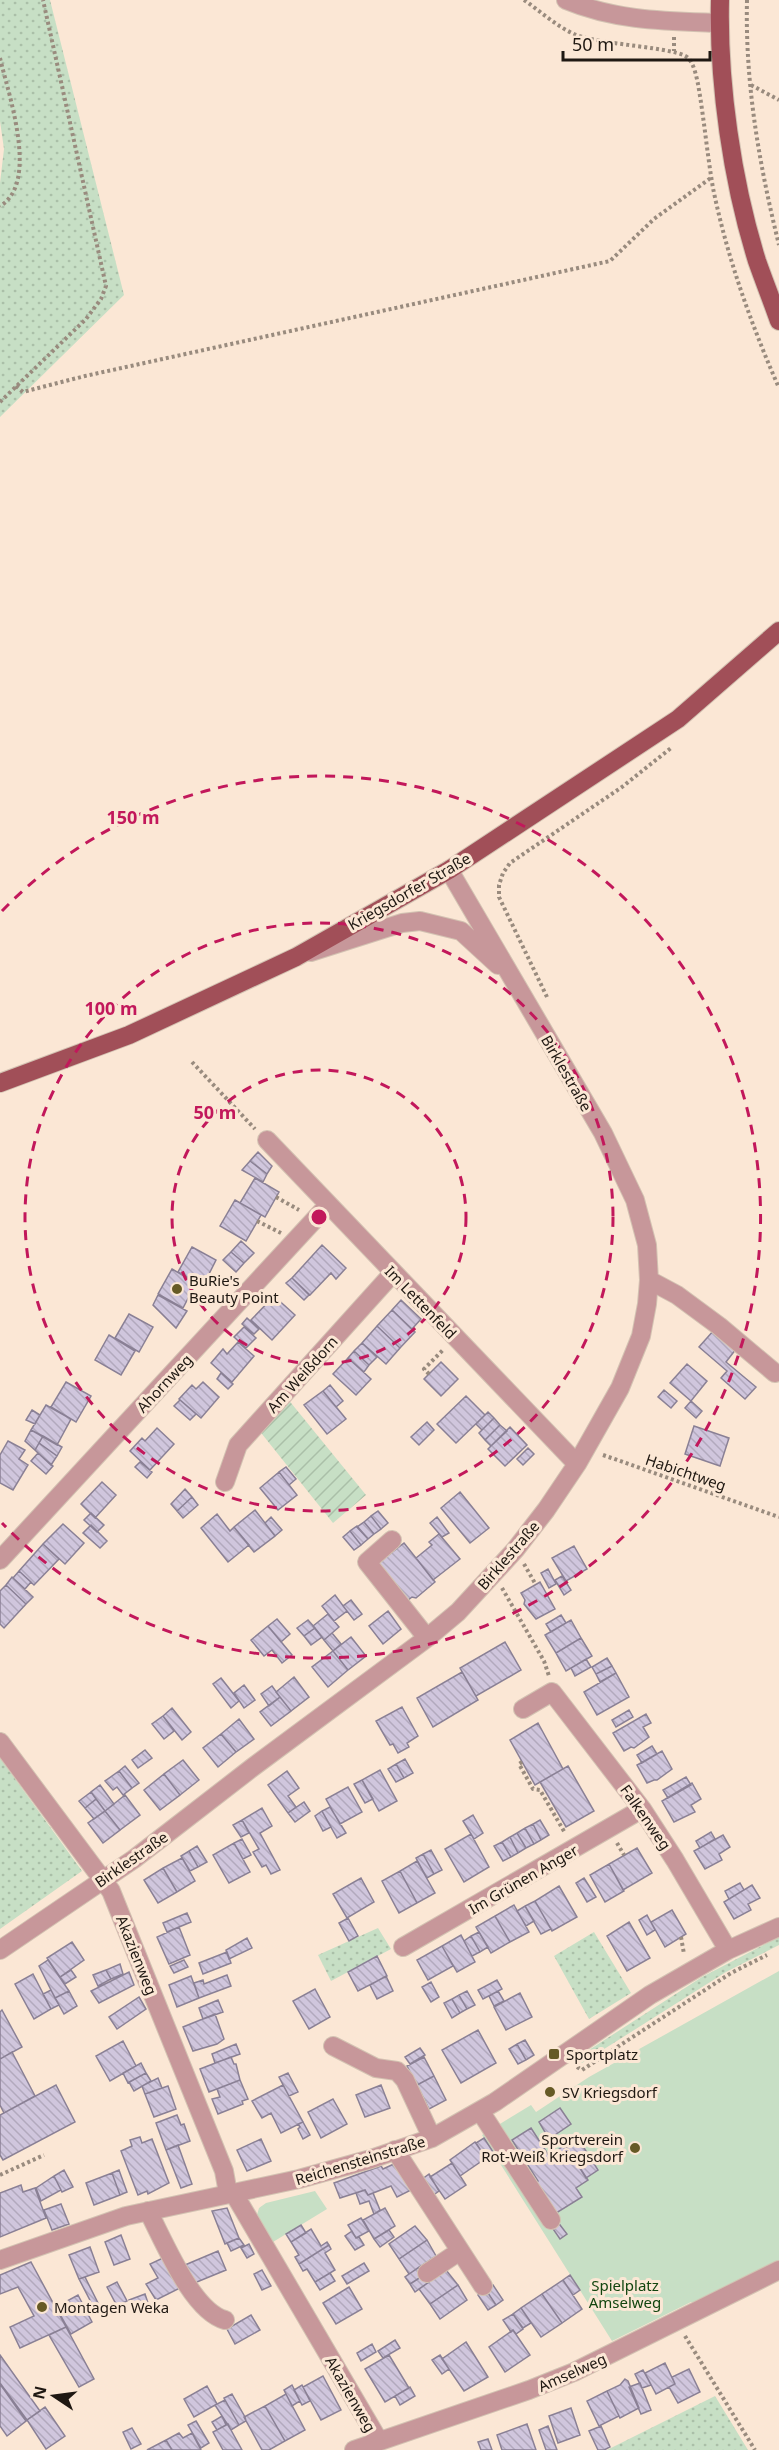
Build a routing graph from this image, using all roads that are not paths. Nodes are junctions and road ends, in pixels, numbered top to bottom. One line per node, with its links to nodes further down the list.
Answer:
1 (566, 0): 3 (street)
2 (720, 0): 3 (main road)
3 (720, 22): 4 (main road)
4 (779, 321)
5 (779, 632): 6 (main road, Kriegsdorfer Straße)
6 (449, 870): 7 (main road, Kriegsdorfer Straße); 8 (street, Birklestraße)
7 (296, 957): 8 (street, Birklestraße); 9 (main road, Kriegsdorfer Straße)
8 (514, 981): 13 (street, Birklestraße)
9 (0, 1083)
10 (267, 1140): 11 (street, Im Lettenfeld)
11 (328, 1205): 12 (street, Im Lettenfeld); 18 (street, Ahornweg)
12 (393, 1273): 15 (street, Im Lettenfeld); 16 (street, Am Weißdorn)
13 (649, 1280): 14 (street); 15 (street, Birklestraße)
14 (775, 1373)
15 (577, 1463): 19 (street, Birklestraße)
16 (225, 1482)
17 (392, 1540): 19 (street)
18 (0, 1560)
19 (427, 1638): 23 (street, Birklestraße)
20 (523, 1709): 22 (street, Falkenweg)
21 (0, 1742): 23 (street, Akazienweg)
22 (642, 1809): 25 (street, Im Grünen Anger); 27 (street, Falkenweg)
23 (103, 1879): 26 (street, Birklestraße); 32 (street, Akazienweg)
24 (779, 1927): 27 (street, Reichensteinstraße)
25 (403, 1947)
26 (0, 1950)
27 (728, 1950): 29 (street, Reichensteinstraße)
28 (333, 2046): 30 (street)
29 (480, 2111): 30 (street, Reichensteinstraße); 34 (street)
30 (432, 2138): 31 (street, Reichensteinstraße)
31 (395, 2150): 32 (street, Reichensteinstraße); 35 (street)
32 (231, 2192): 33 (street, Reichensteinstraße); 41 (street, Akazienweg)
33 (148, 2211): 36 (street, Reichensteinstraße); 40 (street)
34 (551, 2220)
35 (460, 2251): 38 (street); 39 (street)
36 (0, 2260)
37 (779, 2270): 41 (street, Amselweg)
38 (428, 2273)
39 (483, 2286)
40 (225, 2320)
41 (379, 2441): 42 (street, Amselweg)
42 (354, 2450)

